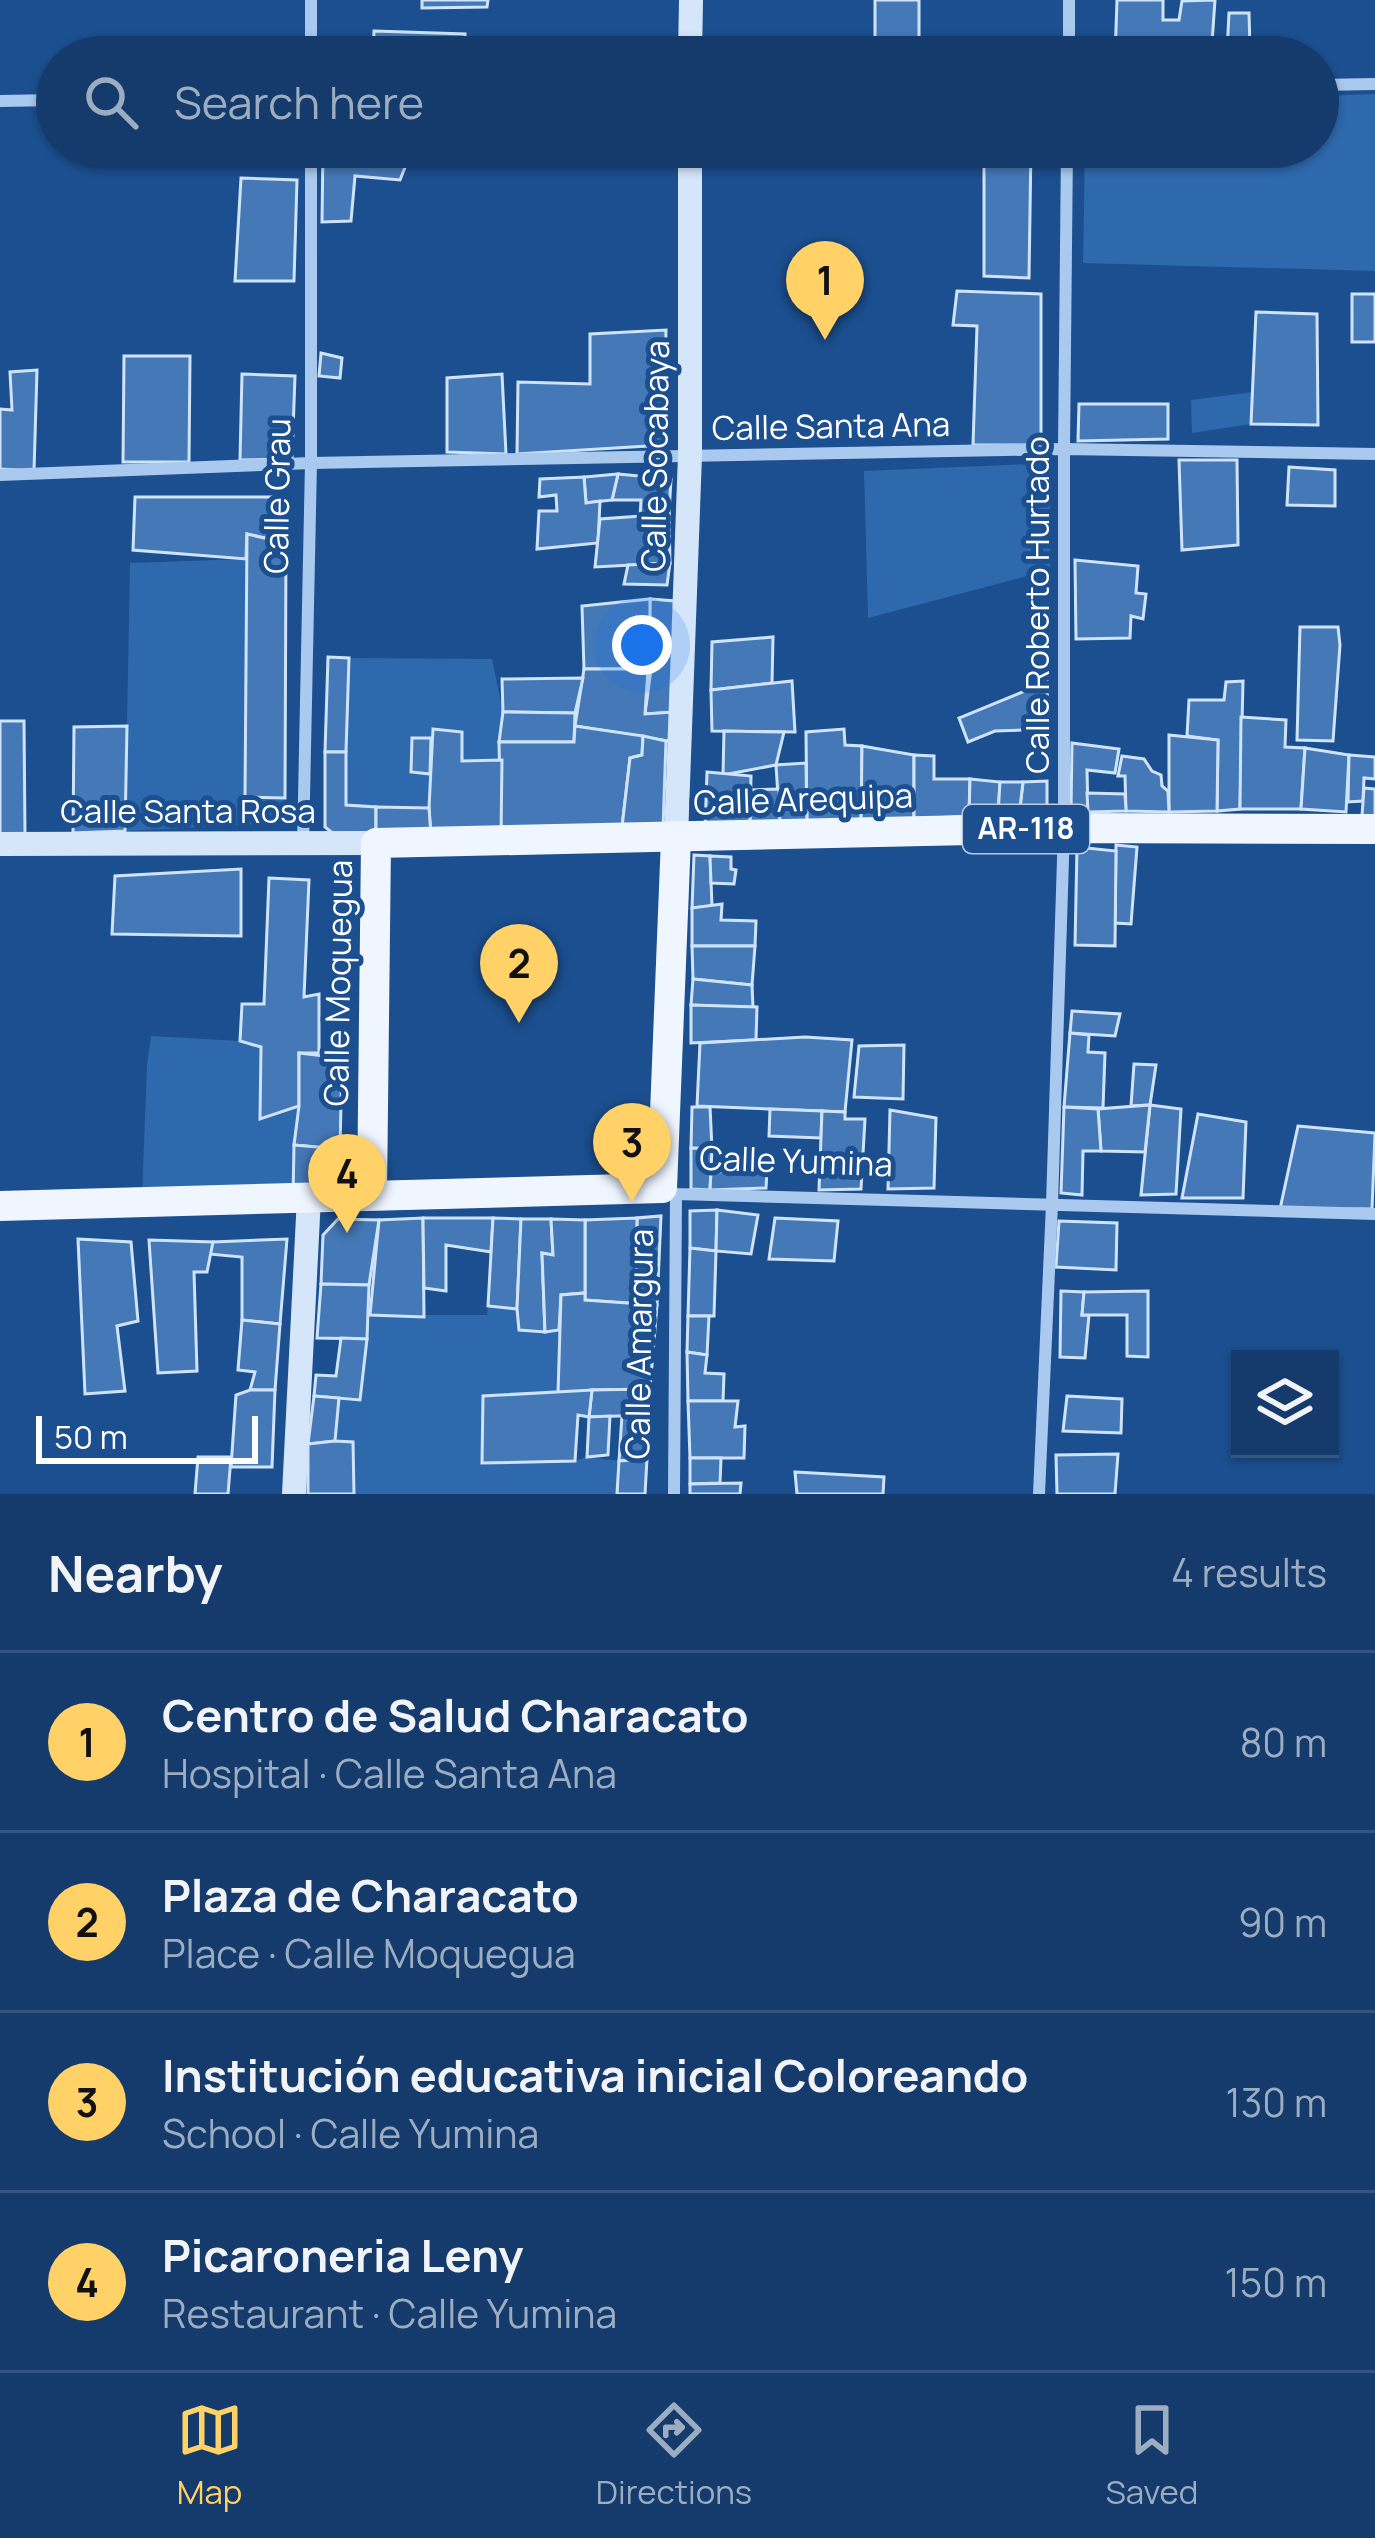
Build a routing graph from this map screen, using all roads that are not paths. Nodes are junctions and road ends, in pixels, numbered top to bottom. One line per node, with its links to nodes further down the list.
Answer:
1 (310, 0): 4 (street)
2 (692, 0): 5 (street)
3 (1069, 0): 6 (street)
4 (311, 36)
5 (691, 36)
6 (1069, 36)
7 (1375, 84): 8 (street)
8 (1339, 85)
9 (36, 100): 10 (street)
10 (0, 101)
11 (311, 168): 17 (street, Calle Grau)
12 (690, 168): 16 (street, Calle Socabaya)
13 (1067, 168): 14 (street, Calle Roberto Hurtado)
14 (1064, 449): 15 (street, Calle Santa Ana); 16 (street, Calle Santa Ana); 19 (street, Calle Roberto Hurtado)
15 (1375, 454)
16 (690, 455): 17 (street, Calle Santa Ana); 21 (street, Calle Socabaya)
17 (311, 463): 18 (street, Calle Santa Ana); 24 (street, Calle Grau)
18 (0, 475)
19 (1064, 828): 20 (main road, Calle Arequipa / AR-118); 21 (main road, Calle Arequipa / AR-118); 28 (street, Calle Roberto Hurtado)
20 (1375, 830)
21 (676, 838): 22 (main road, Calle Arequipa / AR-118); 25 (main road, Calle Amargura)
22 (376, 843): 24 (street, Calle Santa Rosa); 26 (main road, Calle Moquegua)
23 (0, 844): 24 (street, Calle Santa Rosa)
24 (303, 845)
25 (669, 1191): 26 (main road, Calle Yumina); 28 (street, Calle Yumina); 32 (street, Calle Amargura)
26 (372, 1195): 27 (main road, Calle Yumina)
27 (309, 1197): 29 (main road, Calle Yumina); 31 (street)
28 (1052, 1204): 30 (street, Calle Yumina); 33 (street, Calle Roberto Hurtado)
29 (0, 1205)
30 (1375, 1214)
31 (294, 1494)
32 (674, 1494)
33 (1039, 1494)

